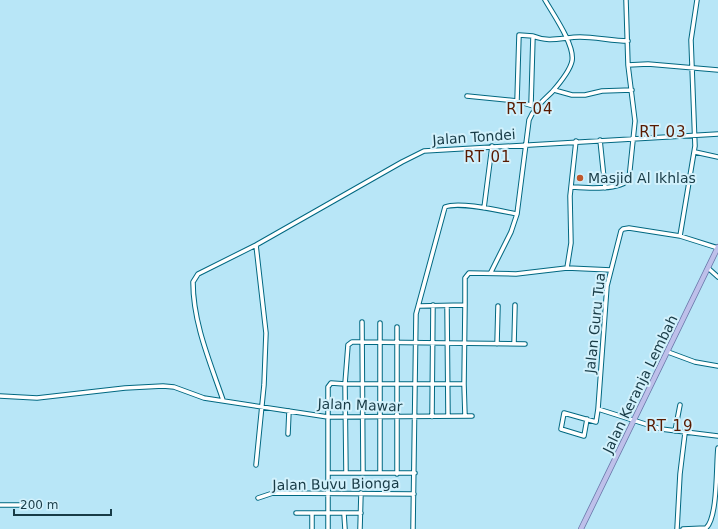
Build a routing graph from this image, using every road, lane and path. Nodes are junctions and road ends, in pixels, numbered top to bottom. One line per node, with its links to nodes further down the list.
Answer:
1 (545, 0): 5 (street)
2 (626, 0): 6 (street)
3 (697, 0): 8 (street)
4 (533, 36): 5 (street); 13 (street); 14 (street)
5 (566, 39): 6 (street); 10 (street)
6 (628, 41): 7 (street)
7 (628, 66): 8 (street); 11 (street)
8 (692, 68): 9 (street); 17 (street)
9 (718, 70)
10 (554, 90): 11 (street); 15 (street)
11 (632, 90): 18 (street)
12 (467, 96): 13 (street)
13 (517, 101): 14 (street)
14 (531, 105): 15 (street)
15 (536, 108): 21 (street)
16 (718, 134): 17 (street, Jalan Tondei)
17 (696, 136): 18 (street, Jalan Tondei); 23 (street)
18 (634, 138): 19 (street, Jalan Tondei); 26 (street)
19 (600, 140): 20 (street, Jalan Tondei); 26 (street)
20 (576, 141): 21 (street, Jalan Tondei); 25 (street)
21 (526, 144): 22 (street, Jalan Tondei); 28 (street)
22 (492, 146): 27 (street); 30 (street, Jalan Tondei)
23 (695, 152): 24 (street); 29 (street)
24 (718, 157)
25 (571, 186): 26 (street); 32 (street)
26 (605, 188)
27 (484, 208): 28 (street); 40 (street)
28 (517, 214): 35 (street)
29 (680, 236): 31 (street, Jalan Guru Tua); 34 (street, Jalan Guru Tua)
30 (256, 245): 67 (street, Jalan Tondei); 69 (street)
31 (718, 248): 33 (main road, Jalan Keranja Lembah)
32 (567, 268): 34 (street); 35 (street)
33 (708, 268): 36 (street); 56 (main road, Jalan Keranja Lembah)
34 (610, 270): 70 (street, Jalan Guru Tua)
35 (491, 272): 38 (street)
36 (718, 277)
37 (433, 305): 40 (street); 41 (street); 49 (street)
38 (465, 305): 41 (street); 52 (street)
39 (514, 305): 54 (street)
40 (419, 306): 50 (street)
41 (447, 306): 51 (street)
42 (498, 306): 53 (street)
43 (362, 322): 46 (street)
44 (380, 323): 47 (street)
45 (397, 327): 48 (street)
46 (362, 342): 47 (street); 58 (street); 59 (street)
47 (379, 342): 48 (street); 60 (street)
48 (396, 342): 50 (street); 61 (street)
49 (433, 343): 50 (street); 51 (street); 63 (street)
50 (415, 344): 62 (street)
51 (448, 344): 52 (street); 65 (street)
52 (465, 344): 53 (street); 64 (street)
53 (497, 344): 54 (street)
54 (514, 344): 55 (street)
55 (525, 344)
56 (668, 352): 57 (street); 83 (main road, Jalan Keranja Lembah)
57 (718, 366)
58 (345, 384): 59 (street); 75 (street); 76 (street)
59 (362, 384): 60 (street); 77 (street)
60 (379, 384): 61 (street); 78 (street)
61 (396, 384): 62 (street); 79 (street)
62 (416, 384): 63 (street); 80 (street)
63 (432, 384): 65 (street); 81 (street)
64 (464, 384): 65 (street); 73 (street)
65 (447, 385): 72 (street)
66 (0, 396): 67 (street, Jalan Mawar)
67 (223, 400): 69 (street, Jalan Mawar)
68 (680, 405): 84 (street)
69 (261, 407): 71 (street, Jalan Mawar); 89 (street)
70 (598, 409): 82 (street); 83 (street)
71 (290, 411): 75 (street, Jalan Mawar); 86 (street)
72 (448, 416): 73 (street, Jalan Mawar); 81 (street, Jalan Mawar)
73 (465, 416): 74 (street, Jalan Mawar)
74 (472, 416)
75 (328, 417): 76 (street, Jalan Mawar); 90 (street)
76 (346, 417): 77 (street, Jalan Mawar); 91 (street)
77 (362, 417): 78 (street, Jalan Mawar); 92 (street)
78 (379, 417): 79 (street, Jalan Mawar); 93 (street)
79 (397, 417): 80 (street, Jalan Mawar); 95 (street)
80 (416, 417): 81 (street, Jalan Mawar); 94 (street)
81 (432, 417)
82 (588, 419): 82 (street)
83 (635, 420): 84 (street); 115 (main road, Jalan Keranja Lembah)
84 (675, 431): 85 (street)
85 (685, 432): 87 (street); 116 (street)
86 (288, 434)
87 (718, 436)
88 (718, 448): 96 (street)
89 (256, 465)
90 (328, 473): 91 (street); 98 (street)
91 (346, 473): 92 (street)
92 (363, 473): 93 (street)
93 (380, 473): 95 (street)
94 (415, 473): 95 (street); 99 (street)
95 (397, 474)
96 (717, 492): 108 (street)
97 (361, 493): 98 (street, Jalan Buvu Bionga); 99 (street, Jalan Buvu Bionga); 106 (street)
98 (328, 494): 100 (street, Jalan Buvu Bionga); 105 (street)
99 (414, 494): 114 (street)
100 (258, 498)
101 (0, 505): 102 (street)
102 (27, 505)
103 (296, 513): 104 (street)
104 (312, 513): 105 (street); 110 (street)
105 (328, 513): 107 (street); 111 (street)
106 (361, 513): 107 (street); 113 (street)
107 (344, 514): 112 (street)
108 (713, 516): 109 (street); 117 (street)
109 (718, 516)
110 (312, 529)
111 (328, 529)
112 (345, 529)
113 (360, 529)
114 (413, 529)
115 (581, 529)
116 (677, 529)
117 (683, 529)

